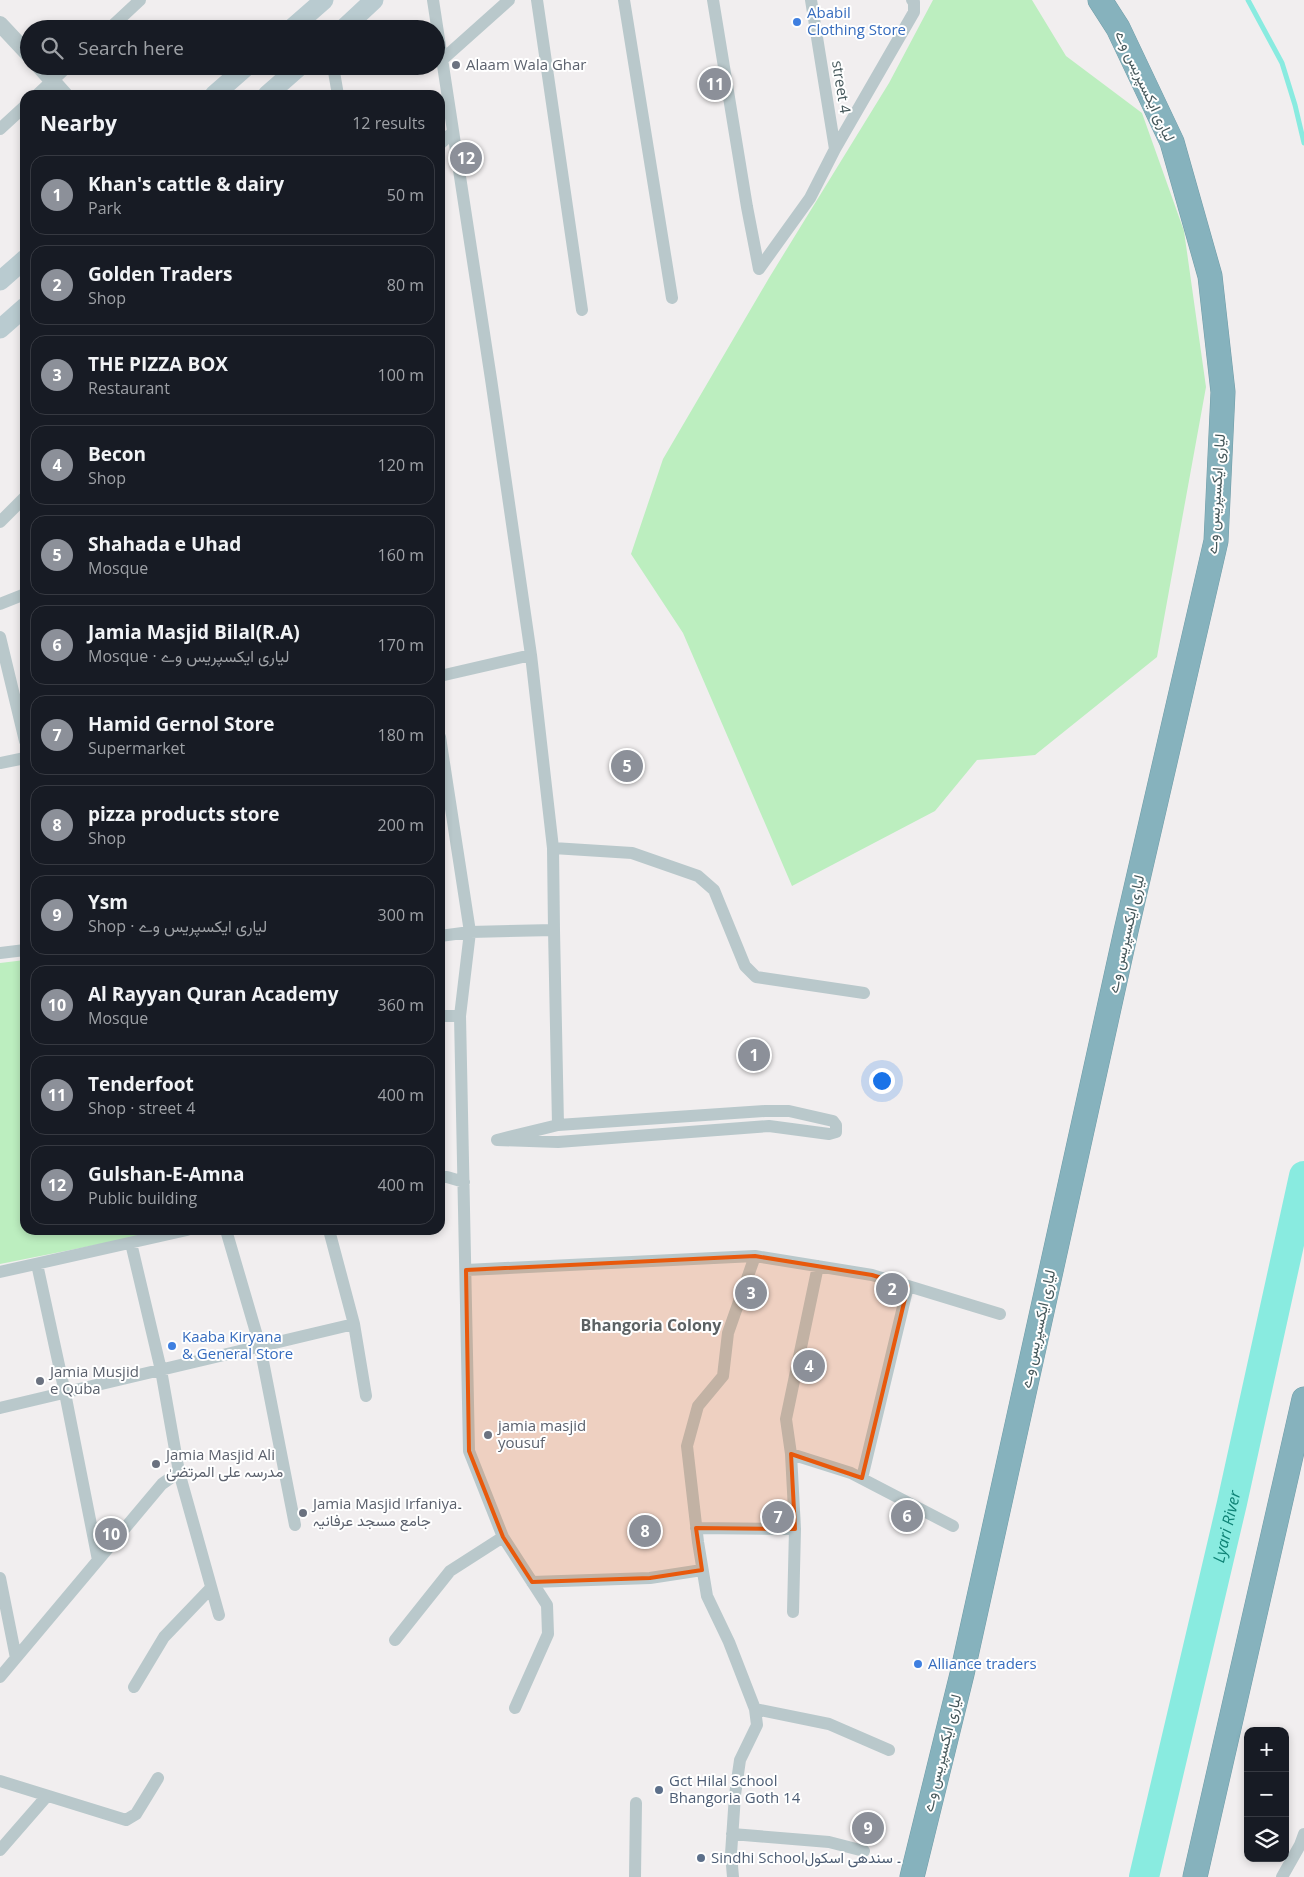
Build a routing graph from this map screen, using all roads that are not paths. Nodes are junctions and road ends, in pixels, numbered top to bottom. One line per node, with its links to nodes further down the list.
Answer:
1 (139, 0): 12 (street)
2 (324, 0): 13 (main road)
3 (374, 0): 14 (main road)
4 (433, 0): 15 (street)
5 (509, 0): 18 (street)
6 (537, 0): 39 (street)
7 (624, 0): 38 (street)
8 (713, 0): 35 (street)
9 (811, 0): 35 (street, street 4)
10 (912, 0): 35 (street)
11 (1100, 0): 115 (highway, لیاری ایکسپریس وے)
12 (118, 20)
13 (301, 20)
14 (353, 20)
15 (436, 20)
16 (0, 24): 17 (street)
17 (20, 45)
18 (445, 57)
19 (445, 74): 33 (street)
20 (47, 75): 25 (street)
21 (58, 75): 25 (street)
22 (237, 75): 28 (main road)
23 (290, 75): 29 (main road)
24 (335, 75): 30 (street)
25 (52, 81): 26 (street); 27 (street)
26 (42, 90)
27 (60, 90)
28 (220, 90)
29 (273, 90)
30 (337, 90)
31 (20, 111): 32 (street)
32 (0, 129)
33 (453, 132): 34 (street); 47 (street)
34 (445, 139)
35 (835, 149)
36 (20, 263): 37 (main road)
37 (0, 281)
38 (672, 298)
39 (582, 310)
40 (20, 311): 41 (main road)
41 (0, 329)
42 (20, 502): 43 (street)
43 (0, 522)
44 (20, 596): 45 (street)
45 (0, 604)
46 (0, 637): 49 (street)
47 (531, 655): 48 (street); 53 (street)
48 (445, 675)
49 (20, 720)
50 (20, 759): 51 (street)
51 (0, 763)
52 (445, 770): 55 (street)
53 (553, 848): 54 (street); 59 (street)
54 (554, 930): 55 (street); 62 (street)
55 (470, 932): 56 (street); 61 (street)
56 (445, 935)
57 (20, 951): 58 (street)
58 (0, 953)
59 (864, 993)
60 (445, 1016): 61 (street)
61 (460, 1016): 64 (street)
62 (558, 1125): 62 (street)
63 (445, 1177): 64 (street)
64 (464, 1182): 72 (street)
65 (165, 1235): 68 (street)
66 (227, 1235): 77 (street)
67 (330, 1235): 76 (street)
68 (131, 1243): 70 (street); 78 (street)
69 (755, 1256): 71 (street); 72 (street); 88 (street)
70 (37, 1264): 73 (street); 79 (street)
71 (818, 1266): 74 (street); 83 (street)
72 (466, 1270): 90 (street)
73 (0, 1272)
74 (908, 1286): 75 (street); 85 (street)
75 (1000, 1314)
76 (354, 1324): 77 (street); 80 (street)
77 (260, 1346): 78 (street); 86 (street)
78 (161, 1370): 79 (street); 84 (street)
79 (65, 1393): 82 (street); 91 (street)
80 (366, 1396)
81 (1304, 1400): 116 (highway)
82 (0, 1408)
83 (791, 1454): 85 (street); 89 (street)
84 (179, 1472): 91 (street); 95 (street)
85 (862, 1478): 87 (street)
86 (295, 1525)
87 (952, 1526)
88 (696, 1528): 89 (street); 92 (street)
89 (795, 1529): 96 (street)
90 (502, 1537): 94 (street); 98 (street)
91 (98, 1560): 99 (street)
92 (702, 1570): 94 (street); 103 (street)
93 (0, 1578): 99 (street)
94 (532, 1582): 102 (street)
95 (211, 1588): 97 (street); 101 (street)
96 (793, 1612)
97 (219, 1615)
98 (395, 1640)
99 (16, 1658): 100 (street)
100 (0, 1677)
101 (134, 1687)
102 (515, 1708)
103 (755, 1709): 104 (street); 109 (street)
104 (889, 1750)
105 (158, 1778): 107 (street)
106 (0, 1781): 107 (street)
107 (47, 1796): 111 (street)
108 (636, 1803): 113 (street)
109 (732, 1834): 112 (street); 114 (street)
110 (1304, 1834): 117 (street)
111 (0, 1850)
112 (864, 1851)
113 (635, 1877)
114 (732, 1877)
115 (912, 1877)
116 (1195, 1877)
117 (1282, 1877)

